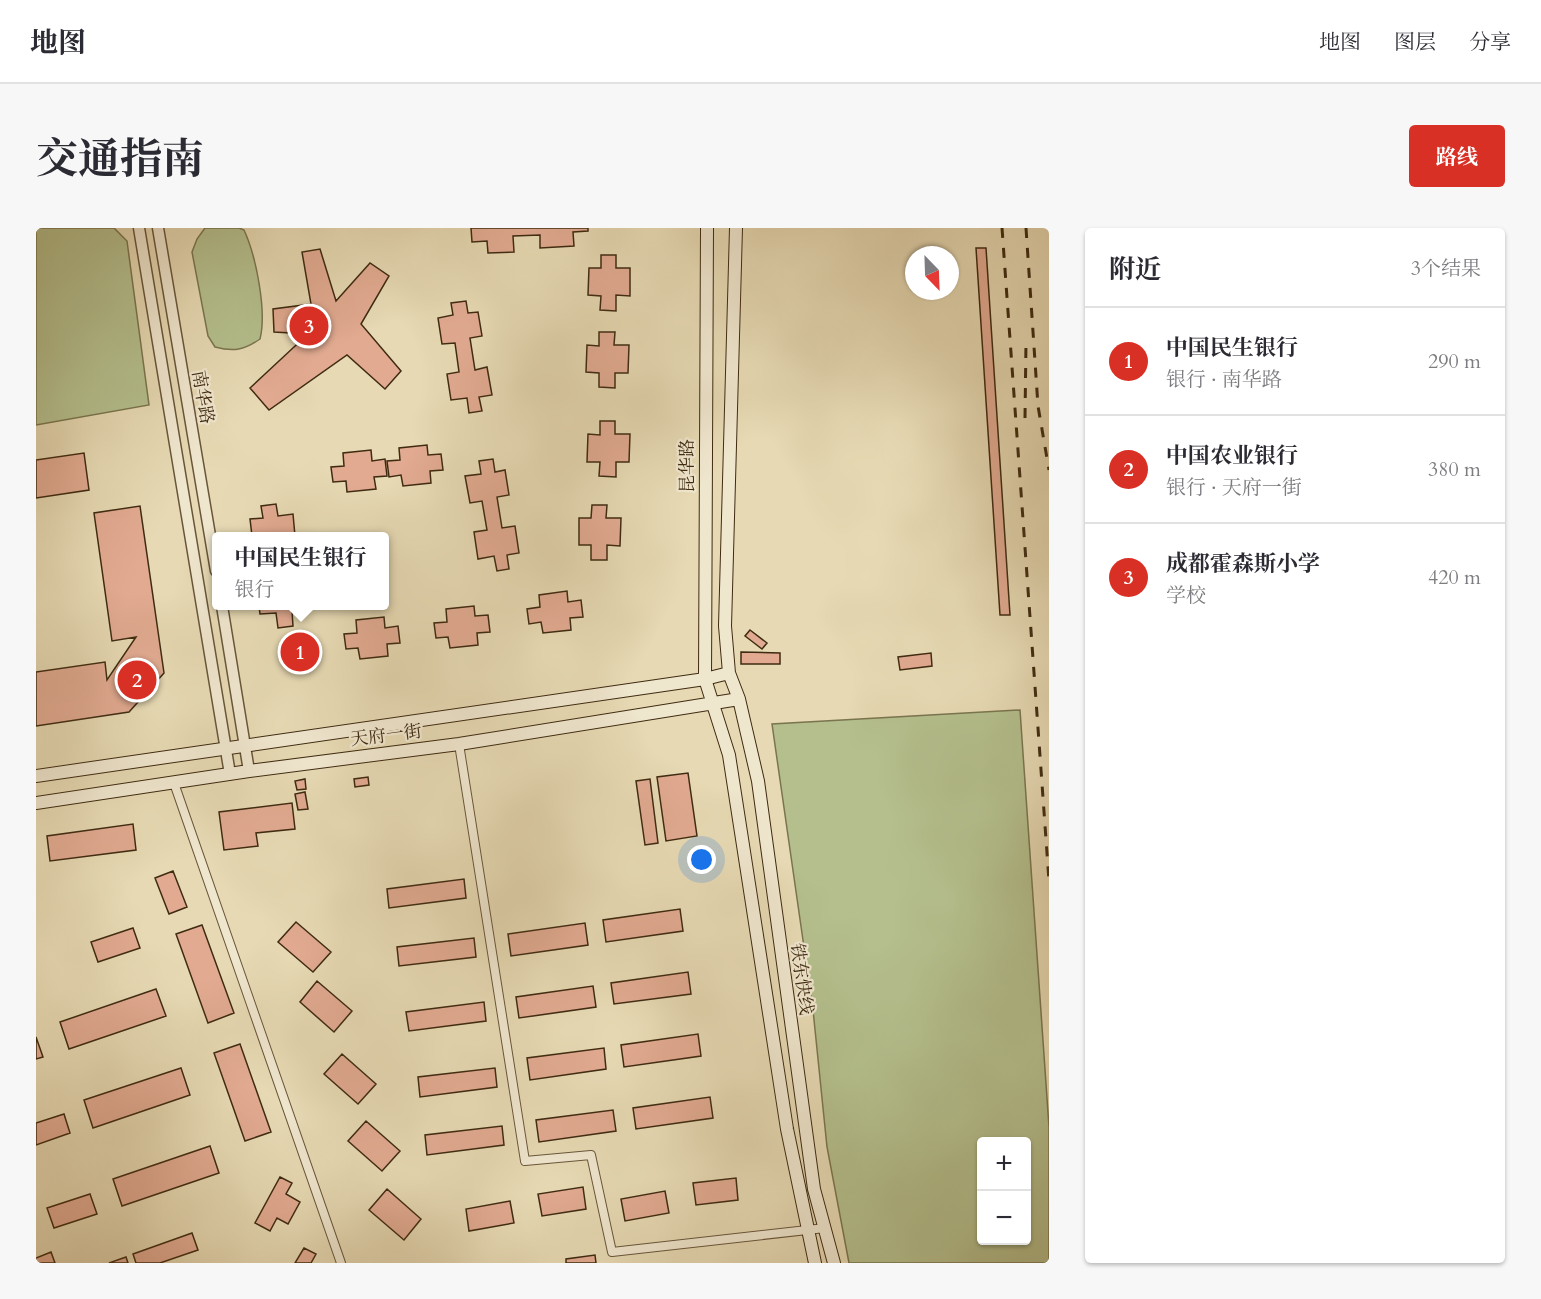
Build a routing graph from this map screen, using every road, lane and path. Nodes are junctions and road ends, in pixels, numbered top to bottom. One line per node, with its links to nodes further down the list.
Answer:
1 (139, 228): 15 (street)
2 (158, 228): 7 (street, 南华路)
3 (707, 228): 10 (main road, 昆华路)
4 (736, 228): 6 (main road)
5 (744, 228): 6 (main road)
6 (735, 245): 9 (main road)
7 (212, 547)
8 (223, 610): 13 (street)
9 (729, 673): 10 (main road, 天府一街); 11 (main road)
10 (705, 679): 12 (main road, 昆华路); 13 (main road, 天府一街)
11 (739, 699): 12 (main road, 天府一街); 21 (main road, 铁东快线)
12 (712, 703): 14 (main road, 天府一街); 22 (main road, 铁东快线)
13 (245, 744): 15 (main road, 天府一街); 16 (street)
14 (459, 744): 16 (main road, 天府一街); 22 (street)
15 (225, 747): 17 (street); 18 (main road, 天府一街)
16 (249, 771): 17 (main road, 天府一街)
17 (230, 774): 19 (main road, 天府一街)
18 (36, 776)
19 (174, 783): 20 (main road, 天府一街); 23 (street)
20 (36, 803)
21 (825, 1228): 22 (street); 25 (main road, 铁东快线)
22 (807, 1231): 24 (main road, 铁东快线)
23 (341, 1263)
24 (815, 1263)
25 (834, 1263)

